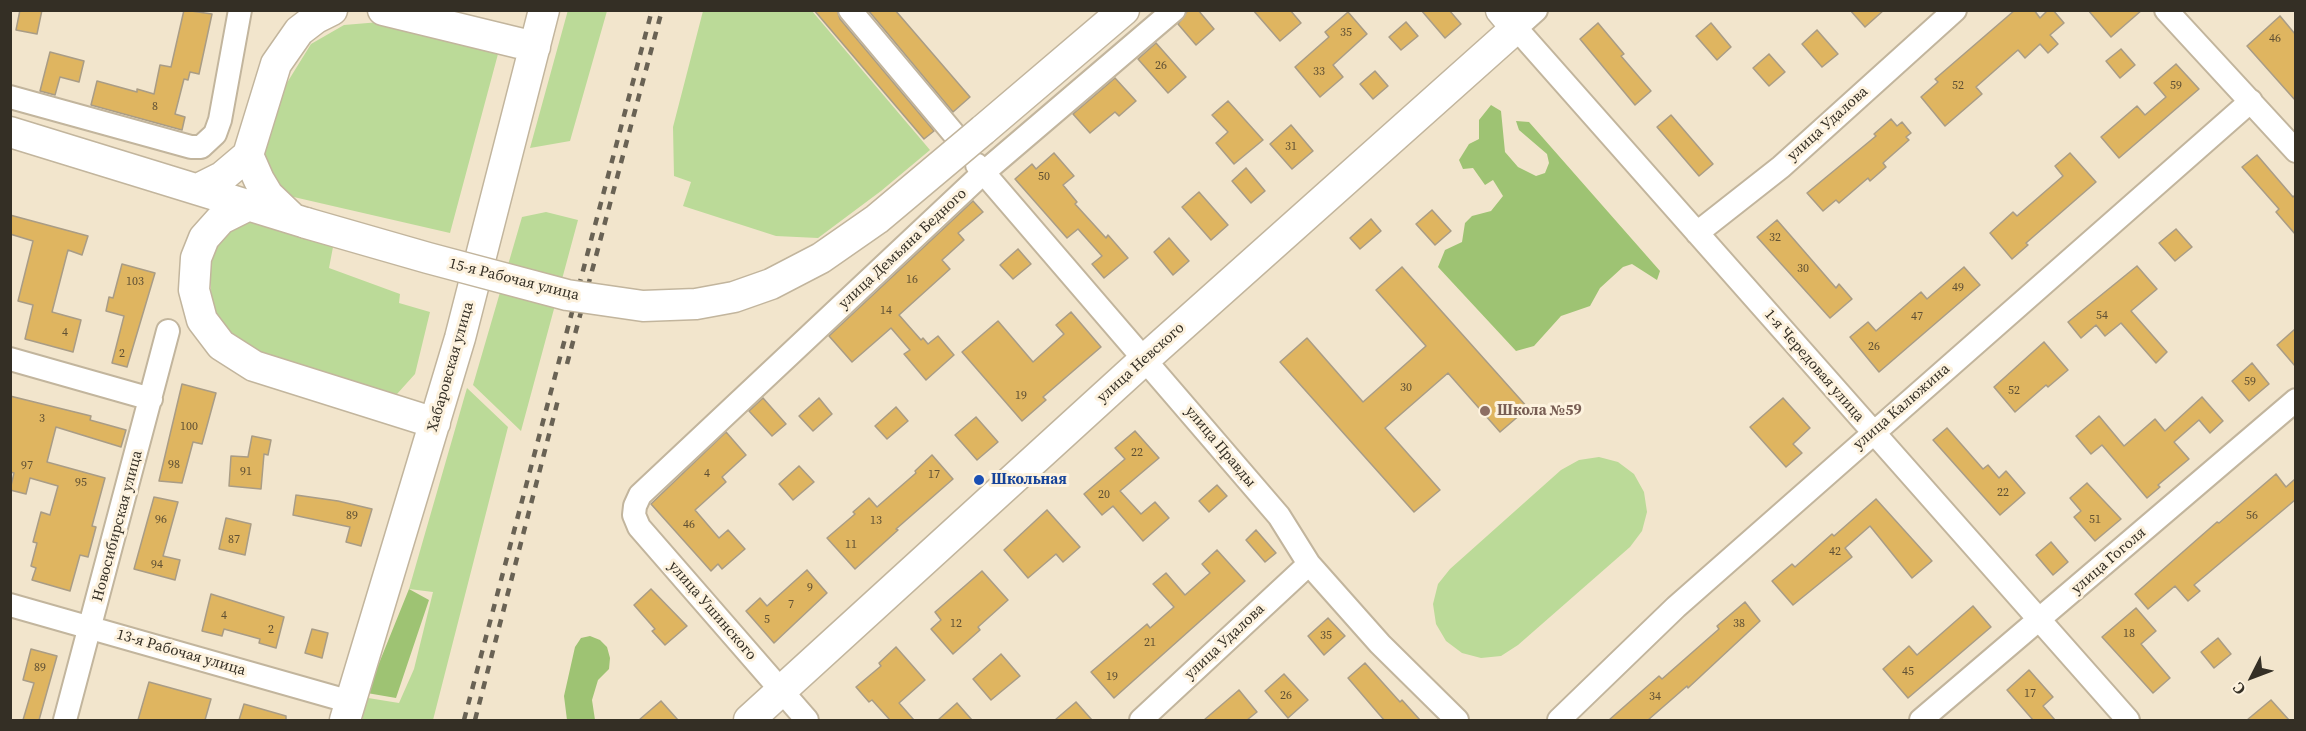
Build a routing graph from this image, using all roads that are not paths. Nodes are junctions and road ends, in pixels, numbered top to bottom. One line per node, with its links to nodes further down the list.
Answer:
1 (240, 10): 12 (street)
2 (332, 10): 17 (main road)
3 (383, 10): 11 (main road)
4 (544, 10): 11 (main road, Хабаровская улица)
5 (850, 10): 15 (street)
6 (1124, 10): 15 (main road)
7 (1174, 10): 18 (street, улица Демьяна Бедного)
8 (1955, 10): 22 (street, улица Удалова)
9 (2166, 10): 13 (street)
10 (1518, 16): 22 (street, 1-я Чередовая улица); 26 (main road, улица Невского)
11 (535, 47): 29 (main road, Хабаровская улица)
12 (10, 97)
13 (2251, 101): 16 (street); 30 (street, улица Калюжина)
14 (10, 132): 19 (main road, 15-я Рабочая улица)
15 (968, 132): 21 (main road, 15-я Рабочая улица, bridge)
16 (2295, 152)
17 (248, 154): 19 (main road); 21 (main road)
18 (980, 169): 26 (street, улица Правды); 31 (street, улица Демьяна Бедного)
19 (186, 186): 20 (main road, 15-я Рабочая улица); 23 (main road)
20 (249, 205): 21 (main road, 15-я Рабочая улица); 23 (main road)
21 (299, 220)
22 (1697, 232): 30 (street, 1-я Чередовая улица)
23 (204, 238): 29 (main road)
24 (168, 332): 27 (street, Новосибирская улица)
25 (10, 359): 27 (street)
26 (1145, 359): 32 (street, улица Правды); 36 (main road, улица Невского)
27 (151, 399): 35 (street, Новосибирская улица)
28 (2295, 400): 34 (street, улица Гоголя)
29 (435, 423): 37 (main road, Хабаровская улица)
30 (1873, 432): 34 (street, 1-я Чередовая улица); 43 (street, улица Калюжина)
31 (640, 495): 36 (street, улица Ушинского)
32 (1309, 564): 41 (street, улица Удалова); 42 (street, улица Правды)
33 (10, 605): 35 (street, 13-я Рабочая улица)
34 (2040, 621): 44 (street, улица Гоголя); 45 (street, 1-я Чередовая улица)
35 (91, 628): 37 (street, 13-я Рабочая улица); 38 (street, Новосибирская улица)
36 (781, 692): 39 (main road, улица Невского); 40 (street, улица Ушинского)
37 (348, 711)
38 (65, 720)
39 (748, 720)
40 (807, 720)
41 (1141, 720)
42 (1457, 720)
43 (1559, 720)
44 (1921, 720)
45 (2128, 720)

